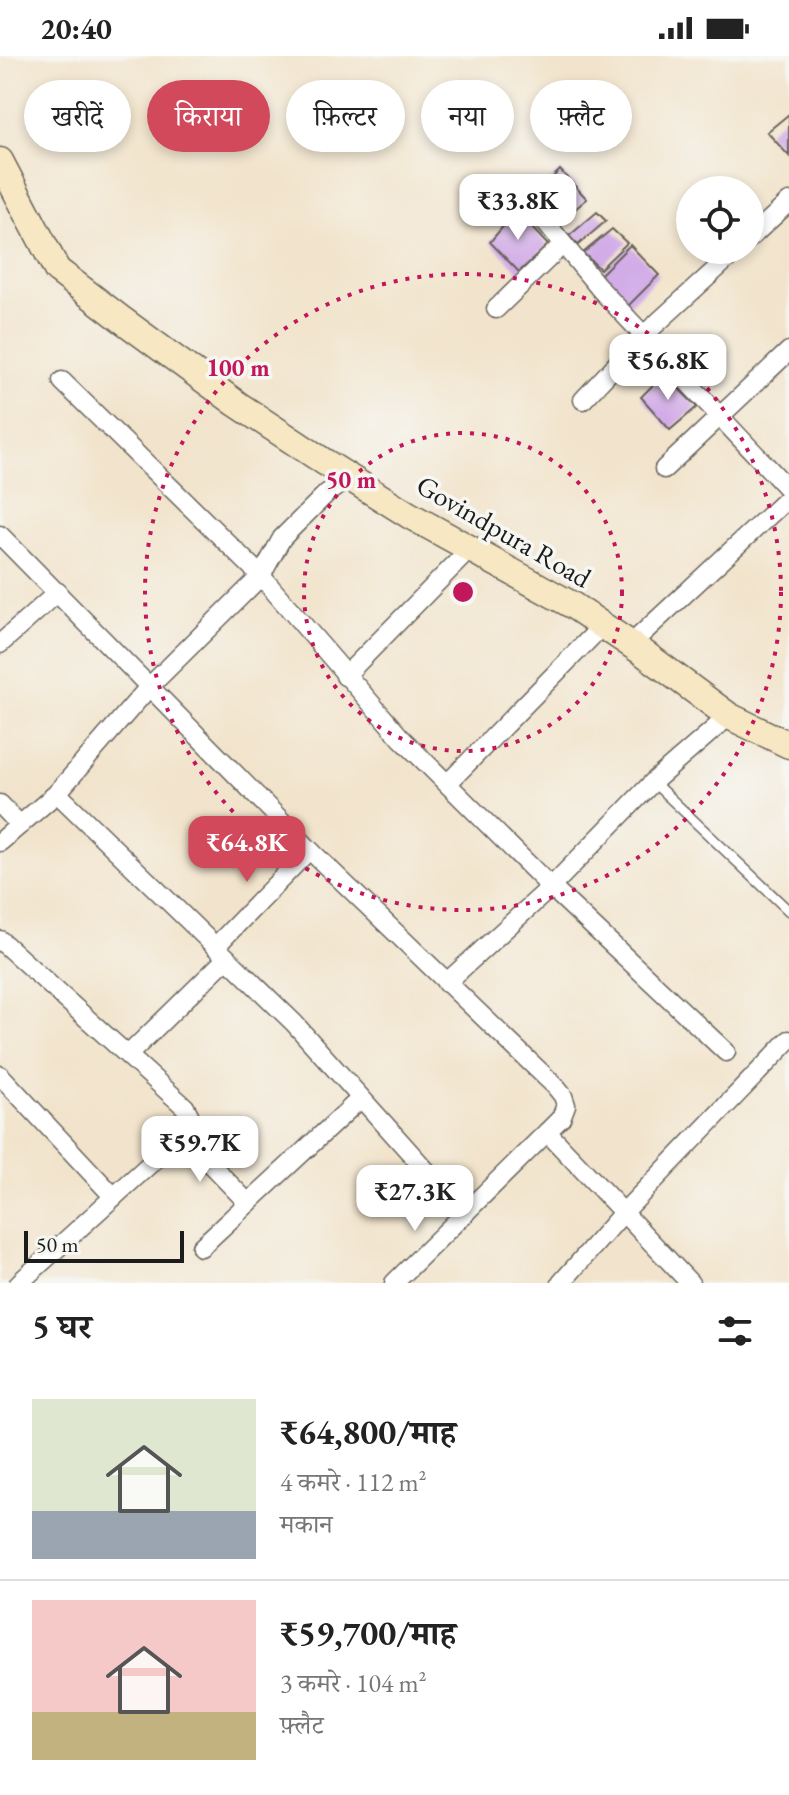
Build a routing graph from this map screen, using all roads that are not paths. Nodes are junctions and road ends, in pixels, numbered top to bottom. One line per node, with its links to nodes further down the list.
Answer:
1 (0, 161): 14 (street, Govindpura Road)
2 (526, 199): 5 (street)
3 (787, 208): 4 (street)
4 (764, 227)
5 (563, 244): 7 (street); 8 (street)
6 (722, 264): 8 (street)
7 (496, 309)
8 (644, 335): 11 (street); 12 (street)
9 (789, 351): 12 (street)
10 (62, 381): 19 (street)
11 (583, 400)
12 (719, 416): 13 (street); 15 (street)
13 (664, 469)
14 (350, 478): 18 (street, Govindpura Road); 19 (street)
15 (789, 490)
16 (789, 497): 23 (street)
17 (0, 535): 20 (street)
18 (469, 550): 21 (street, Govindpura Road); 24 (street)
19 (261, 576): 24 (street); 25 (street)
20 (58, 592): 22 (street); 25 (street)
21 (603, 625): 23 (street, Govindpura Road); 29 (street)
22 (0, 644)
23 (631, 644): 26 (street, Govindpura Road)
24 (345, 676): 29 (street)
25 (149, 687): 30 (street); 34 (street)
26 (729, 716): 27 (street, Govindpura Road); 28 (street)
27 (789, 745)
28 (653, 782): 35 (street); 36 (lane)
29 (448, 783): 35 (street)
30 (57, 793): 32 (street); 38 (street)
31 (0, 804): 32 (street)
32 (20, 825): 33 (street)
33 (0, 842)
34 (309, 850): 38 (street); 39 (street)
35 (551, 887): 39 (street); 41 (street)
36 (789, 911)
37 (0, 940): 42 (street)
38 (221, 953): 42 (street); 44 (street)
39 (446, 983): 45 (street)
40 (789, 1040): 50 (street)
41 (726, 1052)
42 (128, 1055): 46 (street)
43 (0, 1075): 47 (street)
44 (361, 1098): 48 (street); 49 (street)
45 (547, 1132): 49 (street); 50 (street)
46 (182, 1135): 47 (street); 48 (street)
47 (114, 1197): 52 (street)
48 (248, 1203): 51 (street)
49 (465, 1214): 53 (street)
50 (622, 1214): 54 (street); 55 (street)
51 (201, 1247)
52 (19, 1283)
53 (394, 1283)
54 (561, 1283)
55 (690, 1283)

